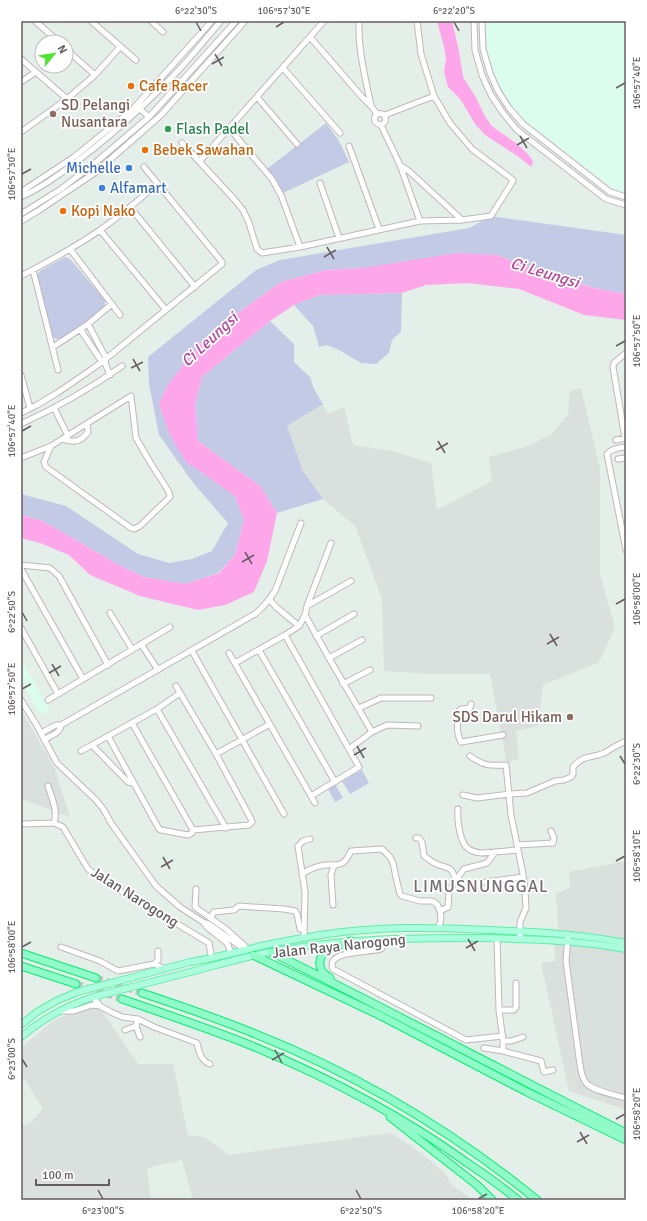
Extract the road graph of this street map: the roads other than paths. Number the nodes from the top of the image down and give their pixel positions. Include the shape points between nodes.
1 (35, 21) edge
2 (91, 21) edge
3 (151, 21) edge
4 (212, 21) edge
5 (221, 21) edge
6 (236, 21) edge
7 (245, 21) edge
8 (324, 21) edge
9 (359, 21) edge
10 (417, 21) edge
11 (474, 21) edge
12 (482, 21) edge
13 (163, 32) dead end
14 (50, 34) edge
15 (310, 37) junction
16 (120, 47) junction
17 (74, 55) edge
18 (21, 59) edge
19 (136, 60) dead end
20 (283, 68) junction
21 (34, 70) edge
22 (34, 73) edge
23 (38, 74) edge
24 (95, 75) junction
25 (21, 82) edge
26 (434, 96) junction
27 (257, 97) junction
28 (67, 99) junction
29 (371, 106) junction
30 (140, 108) junction
31 (377, 114) junction
32 (385, 115) junction
33 (148, 117) junction
34 (382, 125) junction
35 (229, 128) junction
36 (21, 132) edge
37 (340, 133) dead end
38 (182, 143) dead end
39 (297, 144) dead end
40 (349, 146) dead end
41 (86, 148) junction
42 (95, 148) junction
43 (200, 161) junction
44 (95, 163) junction
45 (400, 165) junction
46 (144, 167) dead end
47 (96, 172) junction
48 (320, 183) dead end
49 (157, 184) junction
50 (21, 192) edge
51 (626, 197) edge
52 (21, 198) edge
53 (626, 205) edge
54 (130, 207) junction
55 (21, 214) edge
56 (462, 220) junction
57 (21, 221) edge
58 (420, 221) junction
59 (379, 229) junction
60 (100, 230) junction
61 (339, 238) junction
62 (300, 247) junction
63 (70, 248) junction
64 (33, 270) junction
65 (21, 276) edge
66 (195, 287) junction
67 (112, 304) junction
68 (166, 310) junction
69 (120, 315) dead end
70 (88, 324) junction
71 (80, 330) junction
72 (53, 347) junction
73 (626, 353) edge
74 (105, 361) junction
75 (122, 366) dead end
76 (58, 370) dead end
77 (21, 375) edge
78 (110, 375) junction
79 (30, 408) junction
80 (54, 408) junction
81 (21, 412) edge
82 (21, 424) edge
83 (87, 425) junction
84 (68, 436) junction
85 (625, 438) edge
86 (62, 439) junction
87 (616, 440) dead end
88 (51, 446) junction
89 (626, 447) edge
90 (21, 458) edge
91 (626, 458) edge
92 (618, 459) dead end
93 (301, 523) dead end
94 (331, 543) dead end
95 (626, 550) edge
96 (21, 565) edge
97 (21, 569) edge
98 (350, 581) dead end
99 (270, 600) junction
100 (307, 606) junction
101 (110, 613) dead end
102 (354, 614) dead end
103 (305, 615) junction
104 (299, 626) junction
105 (170, 627) dead end
106 (21, 628) edge
107 (285, 635) junction
108 (316, 636) junction
109 (362, 640) dead end
110 (141, 644) junction
111 (132, 649) junction
112 (259, 650) junction
113 (192, 651) junction
114 (229, 653) dead end
115 (329, 658) junction
116 (234, 663) junction
117 (108, 665) junction
118 (158, 670) junction
119 (370, 670) dead end
120 (83, 679) junction
121 (343, 684) junction
122 (176, 686) dead end
123 (180, 693) junction
124 (58, 694) junction
125 (431, 698) dead end
126 (21, 700) edge
127 (48, 700) dead end
128 (471, 704) dead end
129 (156, 708) junction
130 (359, 708) junction
131 (132, 722) junction
132 (61, 724) junction
133 (270, 724) junction
134 (418, 726) dead end
135 (372, 732) junction
136 (41, 733) junction
137 (503, 735) dead end
138 (108, 736) junction
139 (44, 740) junction
140 (243, 740) junction
141 (626, 741) edge
142 (92, 745) junction
143 (349, 749) junction
144 (81, 751) dead end
145 (216, 754) junction
146 (470, 756) dead end
147 (335, 782) junction
148 (133, 783) junction
149 (48, 786) dead end
150 (510, 794) junction
151 (463, 795) dead end
152 (311, 796) junction
153 (315, 803) dead end
154 (458, 809) dead end
155 (284, 814) dead end
156 (54, 823) junction
157 (21, 824) edge
158 (226, 828) junction
159 (193, 830) junction
160 (551, 831) dead end
161 (416, 838) dead end
162 (310, 839) dead end
163 (518, 847) junction
164 (495, 852) junction
165 (334, 865) junction
166 (302, 874) junction
167 (524, 877) junction
168 (456, 880) junction
169 (486, 882) dead end
170 (196, 889) dead end
171 (333, 905) dead end
172 (440, 911) junction
173 (210, 918) junction
174 (203, 922) junction
175 (439, 928) junction
176 (519, 931) junction
177 (304, 932) junction
178 (320, 935) junction
179 (567, 938) junction
180 (497, 939) junction
181 (520, 939) junction
182 (384, 940) junction
183 (351, 942) junction
184 (626, 943) edge
185 (61, 947) dead end
186 (271, 948) junction
187 (247, 949) junction
188 (626, 949) edge
189 (230, 950) junction
190 (158, 951) dead end
191 (21, 953) edge
192 (211, 955) junction
193 (190, 962) junction
194 (154, 964) junction
195 (21, 966) edge
196 (166, 969) junction
197 (96, 978) tunnel mouth
198 (76, 984) tunnel mouth
199 (516, 984) dead end
200 (338, 985) junction
201 (142, 994) tunnel mouth
202 (93, 997) junction
203 (122, 1000) tunnel mouth
204 (100, 1006) junction
205 (499, 1010) junction
206 (58, 1012) junction
207 (138, 1019) junction
208 (21, 1025) edge
209 (136, 1026) junction
210 (125, 1030) dead end
211 (21, 1036) edge
212 (140, 1037) dead end
213 (523, 1037) dead end
214 (503, 1039) junction
215 (484, 1048) dead end
216 (503, 1050) junction
217 (210, 1064) dead end
218 (553, 1070) dead end
219 (626, 1098) edge
220 (370, 1101) junction
221 (626, 1132) edge
222 (626, 1140) edge
223 (509, 1177) junction
224 (492, 1200) edge
225 (518, 1200) edge
226 (537, 1200) edge
227 (543, 1200) edge

1 - 14 street
2 - 16 street
3 - 13 street
4 - 41 street via 132,110
5 - 30 street via 174,75
6 - 33 street
7 - 47 street via 161,115
8 - 15 street
9 - 29 street via 361,60
10 - 26 street via 421,54
11 - 53 street via 475,50 482,75 491,95 517,130 606,199
12 - 51 street via 483,49 490,73 509,108 523,124 610,192
15 - 20 street
15 - 29 street
16 - 19 street
16 - 24 street
17 - 24 street
18 - 21 street
20 - 27 street
20 - 37 street
22 - 25 street
23 - 28 street
24 - 28 street
26 - 32 street
26 - 56 street via 450,123 472,149 513,180 491,216
27 - 35 street
27 - 39 street
28 - 36 street
29 - 31 street
30 - 33 street
30 - 42 street
31 - 32 street
31 - 34 street via 374,117 375,121
32 - 34 street via 385,123
33 - 44 street
34 - 45 street
35 - 43 street
35 - 62 street via 272,179 281,195
38 - 43 street
40 - 59 street
41 - 42 street
41 - 50 street
42 - 52 street via 47,183
43 - 62 street via 243,210 259,252
44 - 47 street
44 - 55 street via 61,190
45 - 56 street
45 - 58 street
46 - 49 street
47 - 57 street
48 - 61 street
49 - 54 street
49 - 66 street via 222,262
54 - 60 street
54 - 66 street
56 - 58 street
58 - 59 street
59 - 61 street
60 - 63 street
60 - 68 street
61 - 62 street
63 - 64 street
63 - 67 street
64 - 65 street
64 - 72 street
66 - 68 street
67 - 69 street
67 - 70 street
68 - 74 street
70 - 71 street
70 - 74 street
71 - 72 street
71 - 74 street
72 - 76 street
73 - 85 street via 613,367
74 - 78 street
74 - 79 street
75 - 78 street
77 - 79 street
78 - 80 street
79 - 81 street
80 - 82 street
80 - 84 street
83 - 84 street
83 - 86 street via 88,432 83,438 72,442
83 - 88 street via 131,396 136,438 170,494 170,497 137,528 131,528 46,467 44,462
84 - 86 street
85 - 87 street
86 - 88 street
88 - 90 street
89 - 95 street via 610,450 607,454
91 - 92 street
93 - 99 street
94 - 100 street
96 - 117 street via 50,568 59,576
97 - 120 street
98 - 100 street
99 - 104 street
99 - 113 street via 255,614
100 - 103 street
101 - 111 street
102 - 108 street
103 - 104 street
103 - 108 street
104 - 107 street
105 - 110 street
106 - 124 street
107 - 112 street
107 - 143 street
108 - 115 street
109 - 115 street
110 - 111 street
110 - 118 street
111 - 117 street
112 - 116 street
112 - 147 street
113 - 118 street
113 - 140 street
114 - 116 street
115 - 121 street
116 - 133 street
117 - 120 street
118 - 132 street
119 - 121 street
120 - 124 street
121 - 130 street
122 - 123 street
123 - 129 street
123 - 145 street
124 - 127 street
125 - 130 street via 381,698
126 - 136 street
128 - 137 street via 470,708 459,711 457,727 461,742
129 - 131 street
129 - 158 street
130 - 135 street
131 - 138 street
131 - 159 street
132 - 136 street
132 - 139 street via 59,731
133 - 140 street
133 - 152 street
134 - 135 street via 387,725
135 - 143 street
136 - 139 street
138 - 142 street
138 - 148 street
139 - 174 street via 57,763 104,810 156,886 180,907
140 - 145 street
140 - 155 street
141 - 150 street via 604,753 580,760 570,778 555,781 527,793
142 - 144 street
142 - 148 street via 128,782
143 - 147 street via 358,767
145 - 158 street via 252,822 249,825
146 - 150 street via 485,765 506,765
147 - 152 street
148 - 159 street via 159,829 184,835 192,833
149 - 156 street via 54,801
150 - 151 street via 477,798
150 - 163 street
152 - 153 street
154 - 164 street via 462,843 477,853
156 - 157 street
156 - 192 street, Jalan Narogong via 63,827 88,870 202,938 209,943
158 - 159 street
160 - 163 street via 553,843
161 - 168 street via 422,842 424,856 438,865 449,867
162 - 166 street via 298,846
163 - 164 street
163 - 167 street
164 - 168 street via 487,863 464,869
165 - 166 street via 314,868
165 - 171 street via 331,875
165 - 172 street via 345,861 351,851 382,849 393,863 400,894 420,901 432,901 437,904
166 - 177 street via 305,892
167 - 169 street
167 - 176 street via 526,908
168 - 172 street via 449,891 448,907
170 - 173 street via 194,906
172 - 175 street
173 - 177 street via 214,912 234,910 239,906 284,909 295,911 300,929
173 - 187 street
174 - 187 street
174 - 189 street via 228,942
175 - 176 main road, Jalan Raya Narogong
175 - 178 main road, Jalan Raya Narogong via 385,928
176 - 179 main road, Jalan Raya Narogong
176 - 181 street
177 - 178 main road
177 - 187 main road
178 - 186 main road, Jalan Raya Narogong
179 - 181 main road, Jalan Raya Narogong
179 - 184 main road, Jalan Raya Narogong via 603,938
179 - 188 main road, Jalan Raya Narogong
179 - 219 street via 566,961 583,1077 590,1087
180 - 181 main road, Jalan Raya Narogong
180 - 182 main road, Jalan Raya Narogong
180 - 205 street
182 - 183 main road, Jalan Raya Narogong
182 - 214 street via 380,949 336,958 332,963 333,969 466,1040
183 - 186 main road, Jalan Raya Narogong
183 - 200 highway via 328,949 320,959 322,972
185 - 194 street via 100,961 118,971
186 - 187 main road, Jalan Raya Narogong
186 - 200 highway
187 - 189 main road
187 - 193 main road, Jalan Raya Narogong
187 - 202 main road, Jalan Raya Narogong
187 - 222 highway
189 - 192 main road
190 - 194 street via 158,960
191 - 197 highway
192 - 193 main road
193 - 196 main road, Jalan Raya Narogong
194 - 196 street
195 - 198 highway
196 - 208 main road, Jalan Raya Narogong via 77,992 37,1012
199 - 205 street via 516,1008
200 - 221 highway
201 - 223 highway via 249,1031 337,1070 412,1111
202 - 204 street
202 - 206 main road, Jalan Raya Narogong
203 - 220 highway via 244,1043
204 - 206 street via 92,1005 74,1011
204 - 207 street via 122,1017
205 - 214 street
206 - 211 main road, Jalan Raya Narogong
207 - 209 street
207 - 217 street via 197,1044 201,1057
209 - 210 street
209 - 212 street
213 - 214 street via 511,1041
214 - 216 street
215 - 216 street
216 - 218 street via 541,1061 544,1072
220 - 224 highway via 477,1185
220 - 225 highway via 450,1150
223 - 226 highway
223 - 227 highway

